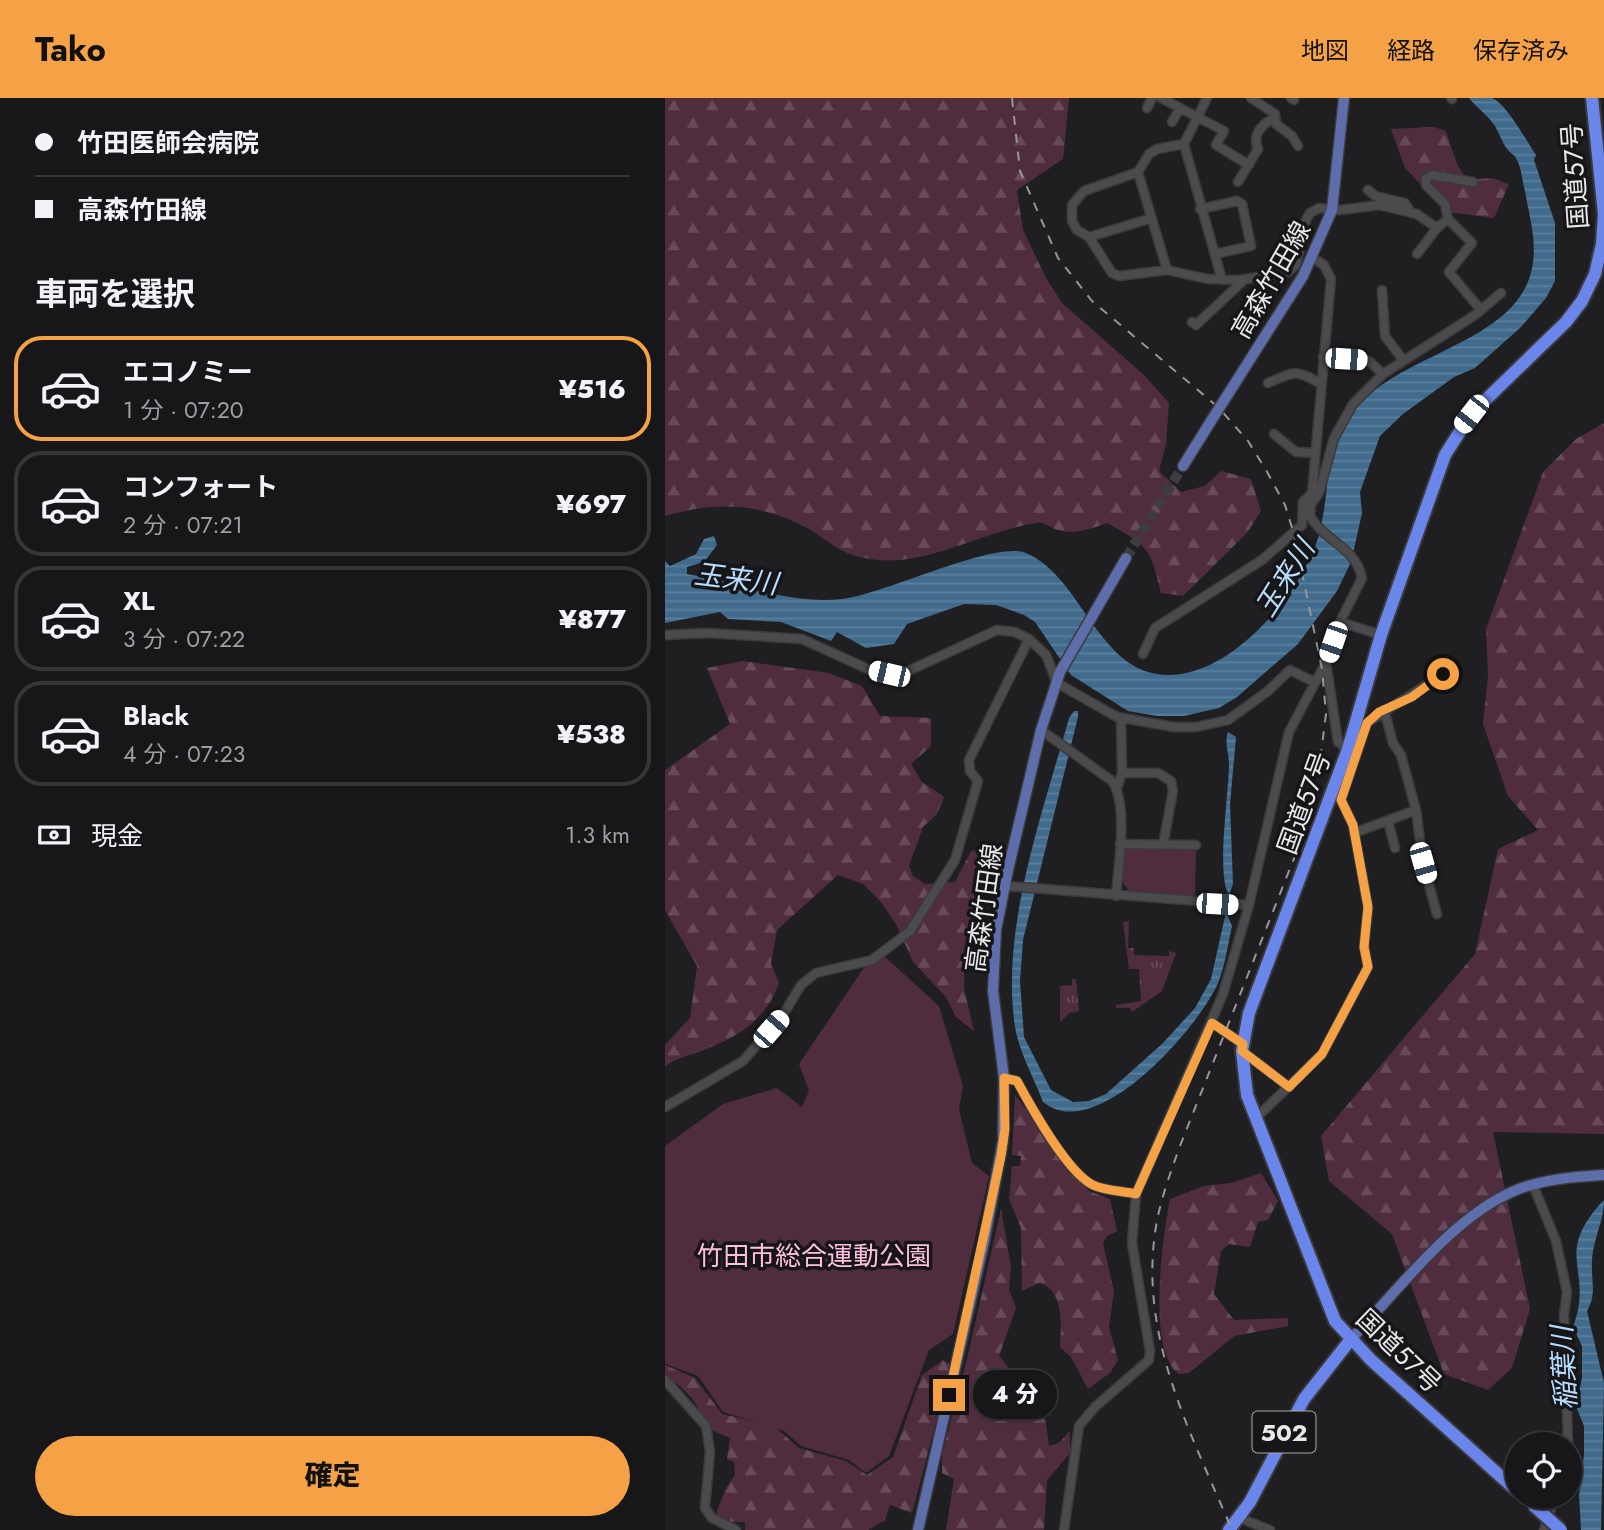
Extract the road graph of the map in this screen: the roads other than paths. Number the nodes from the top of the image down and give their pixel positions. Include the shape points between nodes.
1 (1152, 98) edge
2 (1161, 98) edge
3 (1207, 98) edge
4 (1251, 98) edge
5 (1343, 98) edge
6 (1592, 98) edge
7 (1147, 108) dead end
8 (1179, 108) junction
9 (1197, 116) junction
10 (1273, 119) junction
11 (1172, 122) dead end
12 (1600, 131) edge
13 (1184, 144) junction
14 (1298, 146) dead end
15 (1601, 148) edge
16 (1249, 165) junction
17 (1138, 172) junction
18 (1238, 181) dead end
19 (1473, 182) dead end
20 (1368, 190) dead end
21 (1200, 209) junction
22 (1332, 210) junction
23 (1411, 213) junction
24 (1152, 218) junction
25 (1448, 219) junction
26 (1437, 228) junction
27 (1089, 237) junction
28 (1215, 254) junction
29 (1417, 254) dead end
30 (1313, 258) junction
31 (1167, 270) junction
32 (1245, 279) junction
33 (1222, 280) junction
34 (1381, 290) dead end
35 (1501, 293) dead end
36 (1481, 310) junction
37 (1192, 322) dead end
38 (1324, 357) junction
39 (1403, 360) junction
40 (1383, 374) junction
41 (1268, 383) dead end
42 (1321, 384) junction
43 (1274, 434) dead end
44 (1315, 453) junction
45 (1184, 466) tunnel mouth
46 (1312, 493) junction
47 (1311, 505) junction
48 (1125, 558) tunnel mouth
49 (1340, 622) junction
50 (665, 635) edge
51 (1381, 635) junction
52 (1029, 639) junction
53 (1143, 654) dead end
54 (1326, 662) junction
55 (1443, 674) dead end
56 (1314, 682) junction
57 (1056, 683) junction
58 (1384, 710) junction
59 (1121, 718) junction
60 (1041, 730) junction
61 (1348, 750) junction
62 (1122, 773) junction
63 (1117, 789) junction
64 (1416, 810) junction
65 (1388, 824) junction
66 (1402, 830) dead end
67 (1354, 833) junction
68 (1120, 844) junction
69 (1163, 845) junction
70 (1196, 845) dead end
71 (1395, 848) dead end
72 (1005, 886) junction
73 (1116, 896) junction
74 (1249, 905) junction
75 (1437, 914) dead end
76 (1212, 1023) junction
77 (1242, 1048) junction
78 (1004, 1078) junction
79 (1289, 1087) junction
80 (665, 1107) edge
81 (1255, 1119) junction
82 (1604, 1175) edge
83 (1533, 1185) junction
84 (1136, 1194) junction
85 (1351, 1339) junction
86 (665, 1380) edge
87 (1568, 1432) edge
88 (1505, 1480) edge
89 (1538, 1509) edge
90 (1551, 1509) edge
91 (1240, 1518) junction
92 (736, 1530) edge
93 (918, 1530) edge
94 (1064, 1530) edge
95 (1229, 1530) edge
96 (1270, 1530) edge
97 (1544, 1530) edge
98 (1561, 1530) edge

1 - 7 street
2 - 8 street
3 - 9 street
4 - 10 street via 1275,114
5 - 22 main road, 高森竹田線
6 - 12 highway, 国道57号
8 - 9 street
8 - 11 street
9 - 13 street
9 - 16 street via 1224,131 1216,145
10 - 14 street
10 - 16 street via 1256,134 1258,149
12 - 15 highway, 国道57号
13 - 17 street via 1149,154
13 - 21 street
15 - 51 highway, 国道57号 via 1604,229 1588,289 1559,331 1482,401 1452,441
16 - 18 street
17 - 24 street
17 - 27 street via 1076,197 1072,221
19 - 25 street via 1426,178 1426,186 1445,204
20 - 23 street via 1405,203
21 - 28 street
21 - 28 street via 1237,201 1242,204 1251,246
22 - 23 street via 1379,205
22 - 30 main road, 高森竹田線
22 - 32 street via 1310,212 1293,269
23 - 26 street
24 - 27 street
24 - 31 street
25 - 26 street
25 - 36 street via 1472,243 1449,272
26 - 29 street
27 - 31 street via 1112,273 1119,276
28 - 33 street
30 - 38 street via 1324,265 1331,279
30 - 45 main road, 高森竹田線, bridge
31 - 33 street
32 - 33 street
32 - 37 street via 1196,325
34 - 39 street via 1385,336
35 - 36 street
36 - 39 street
38 - 40 street via 1369,361
38 - 42 street
39 - 40 street
40 - 47 street via 1353,404 1333,438 1319,493
41 - 42 street via 1294,371
42 - 44 street
43 - 44 street via 1296,452
44 - 46 street
46 - 47 street
46 - 53 street via 1303,502 1302,526 1294,534 1262,560 1155,628
47 - 49 street via 1315,525 1343,546 1360,568 1360,585
48 - 57 main road, 高森竹田線
49 - 51 street
49 - 54 street
50 - 52 street via 802,639 889,674 906,672 997,630
51 - 61 highway, 国道57号
52 - 57 street via 1046,655
52 - 80 street via 969,760 978,781 955,860 910,930 872,960 816,973 801,985 783,1015 743,1061
54 - 56 street
54 - 61 street via 1338,742
55 - 58 street
56 - 59 street via 1290,670 1242,712 1203,725 1149,725
56 - 74 street via 1289,732
57 - 59 street
57 - 60 main road, 高森竹田線
58 - 64 street
58 - 67 street via 1367,723 1341,800
59 - 62 street
60 - 63 street
60 - 72 main road, 高森竹田線
61 - 77 highway, 国道57号 via 1249,1013
62 - 63 street
62 - 69 street via 1158,773 1171,780
63 - 68 street
64 - 65 street
64 - 75 street via 1423,863
65 - 66 street
65 - 67 street
65 - 71 street
67 - 79 street via 1368,907 1364,947 1368,967 1322,1054
68 - 69 street
68 - 73 street
69 - 70 street
72 - 73 street
72 - 78 main road, 高森竹田線 via 996,930 993,991
73 - 74 street
74 - 76 street
76 - 77 street
76 - 84 street
77 - 79 street
77 - 81 highway, 国道57号 via 1245,1087
78 - 84 street via 1017,1081 1038,1121 1081,1176 1094,1186
78 - 93 main road, 高森竹田線 via 1005,1129 996,1184
79 - 81 street
81 - 85 highway, 国道57号 via 1325,1300
82 - 83 main road
83 - 85 main road via 1495,1200 1466,1221
83 - 87 street via 1556,1241 1567,1292
84 - 94 street via 1132,1243 1149,1360 1079,1426
85 - 88 highway, 国道57号
85 - 91 highway, 502 via 1304,1399
86 - 92 street via 706,1426 711,1452 705,1508
89 - 98 highway, bridge
90 - 97 street
91 - 95 highway, 502
91 - 96 street

